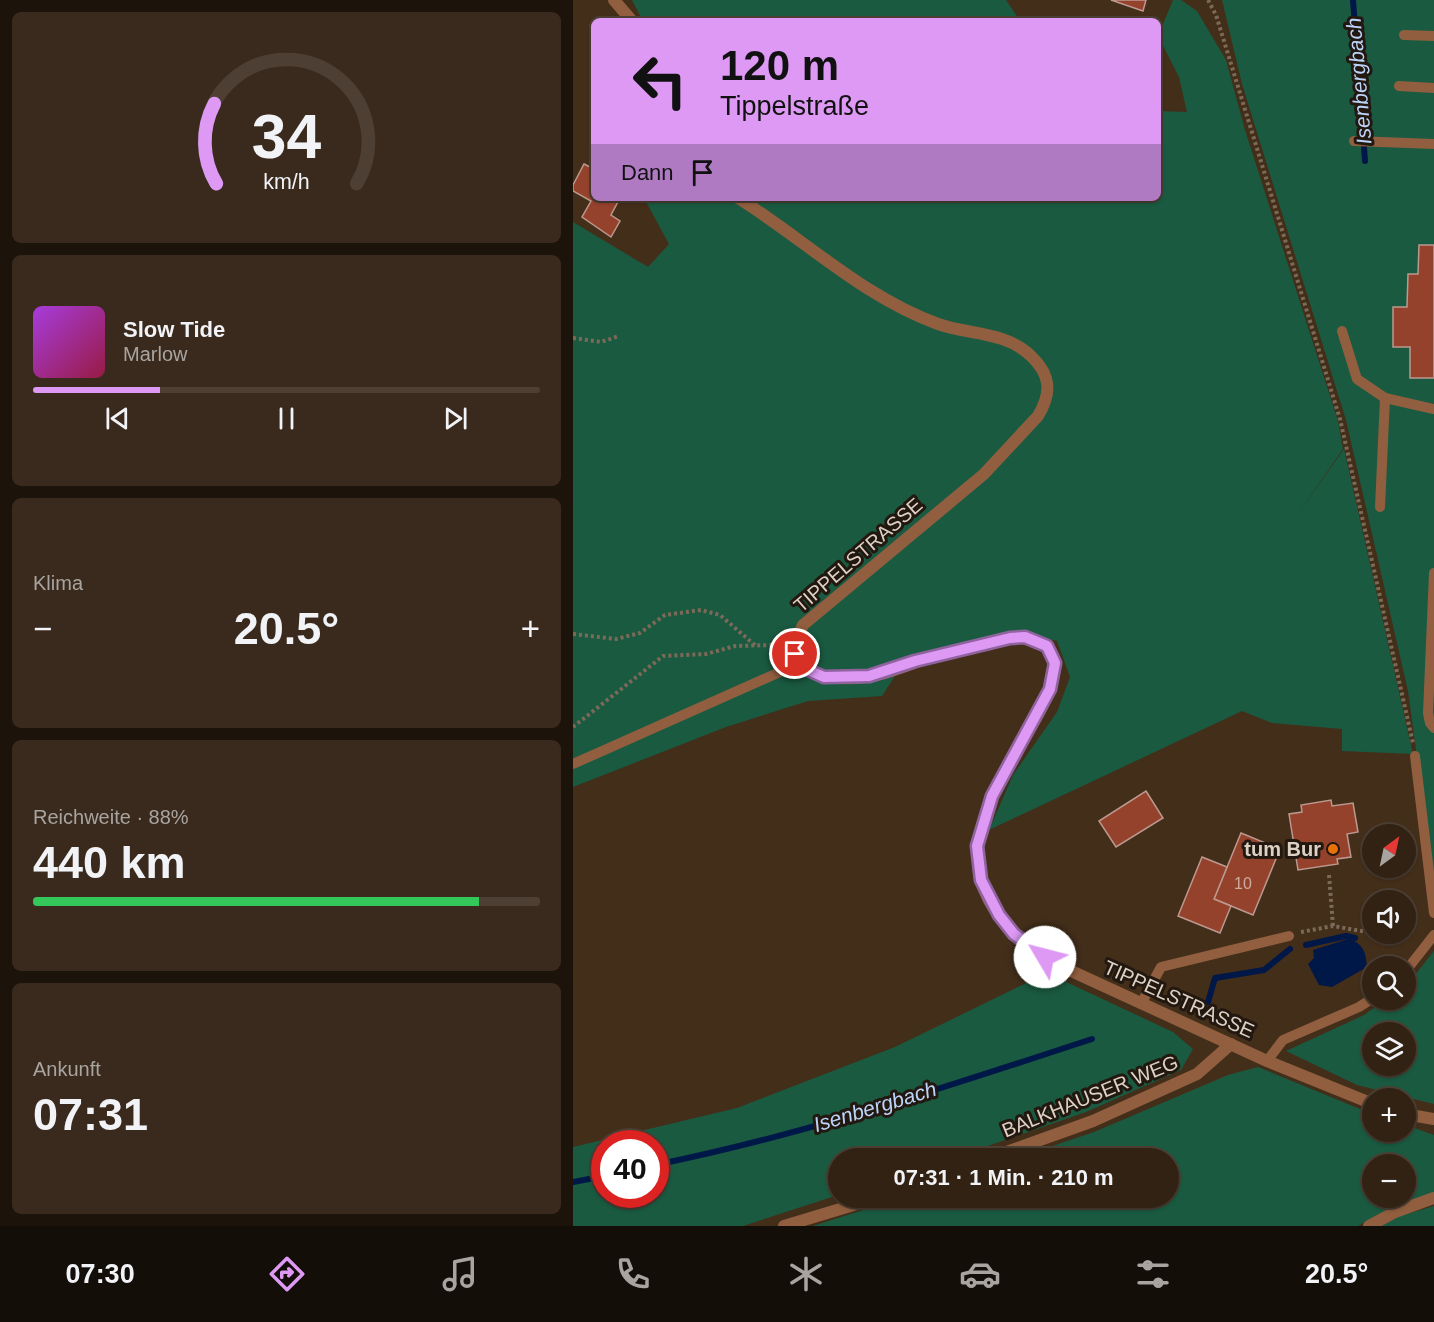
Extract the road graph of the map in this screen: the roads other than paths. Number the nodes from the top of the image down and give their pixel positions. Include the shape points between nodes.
1 (614, 0) edge
2 (629, 18) edge
3 (1404, 34) dead end
4 (1434, 36) edge
5 (1399, 86) dead end
6 (1434, 88) edge
7 (1354, 141) dead end
8 (1434, 144) edge
9 (742, 201) edge
10 (1342, 331) dead end
11 (1385, 398) junction
12 (1434, 409) edge
13 (1380, 507) dead end
14 (1434, 573) edge
15 (798, 659) junction
16 (1434, 728) edge
17 (1415, 756) road end
18 (573, 764) edge
19 (1434, 913) edge
20 (1434, 935) edge
21 (1289, 936) road end
22 (1416, 958) edge
23 (1141, 1004) junction
24 (1362, 1005) edge
25 (1231, 1044) junction
26 (1267, 1060) junction
27 (1362, 1099) edge
28 (1416, 1116) edge
29 (1434, 1119) edge
30 (1018, 1148) edge
31 (1434, 1198) edge
32 (844, 1208) edge
33 (784, 1226) edge
34 (1369, 1226) edge

1 - 2 street
3 - 4 lane
5 - 6 lane
7 - 8 lane
9 - 15 street, TIPPELSTRASSE via 897,307 940,325 996,336 1021,348 1038,363 1049,385 1038,416 984,474 803,625 797,639
10 - 11 lane via 1357,379
11 - 12 lane
11 - 13 lane
14 - 16 lane via 1428,713
15 - 18 lane
15 - 23 street, TIPPELSTRASSE via 824,677 869,676 1010,638 1025,637 1047,646 1053,653 1055,673 992,796 977,846 981,880 999,915 1034,951
17 - 19 lane
20 - 22 lane
21 - 23 lane via 1161,967
23 - 25 street, TIPPELSTRASSE
24 - 26 lane via 1283,1040
25 - 26 street, TIPPELSTRASSE
25 - 30 street, BALKHAUSER WEG via 1197,1074 1093,1121
26 - 27 street, TIPPELSTRASSE
28 - 29 street
31 - 34 street
32 - 33 street

